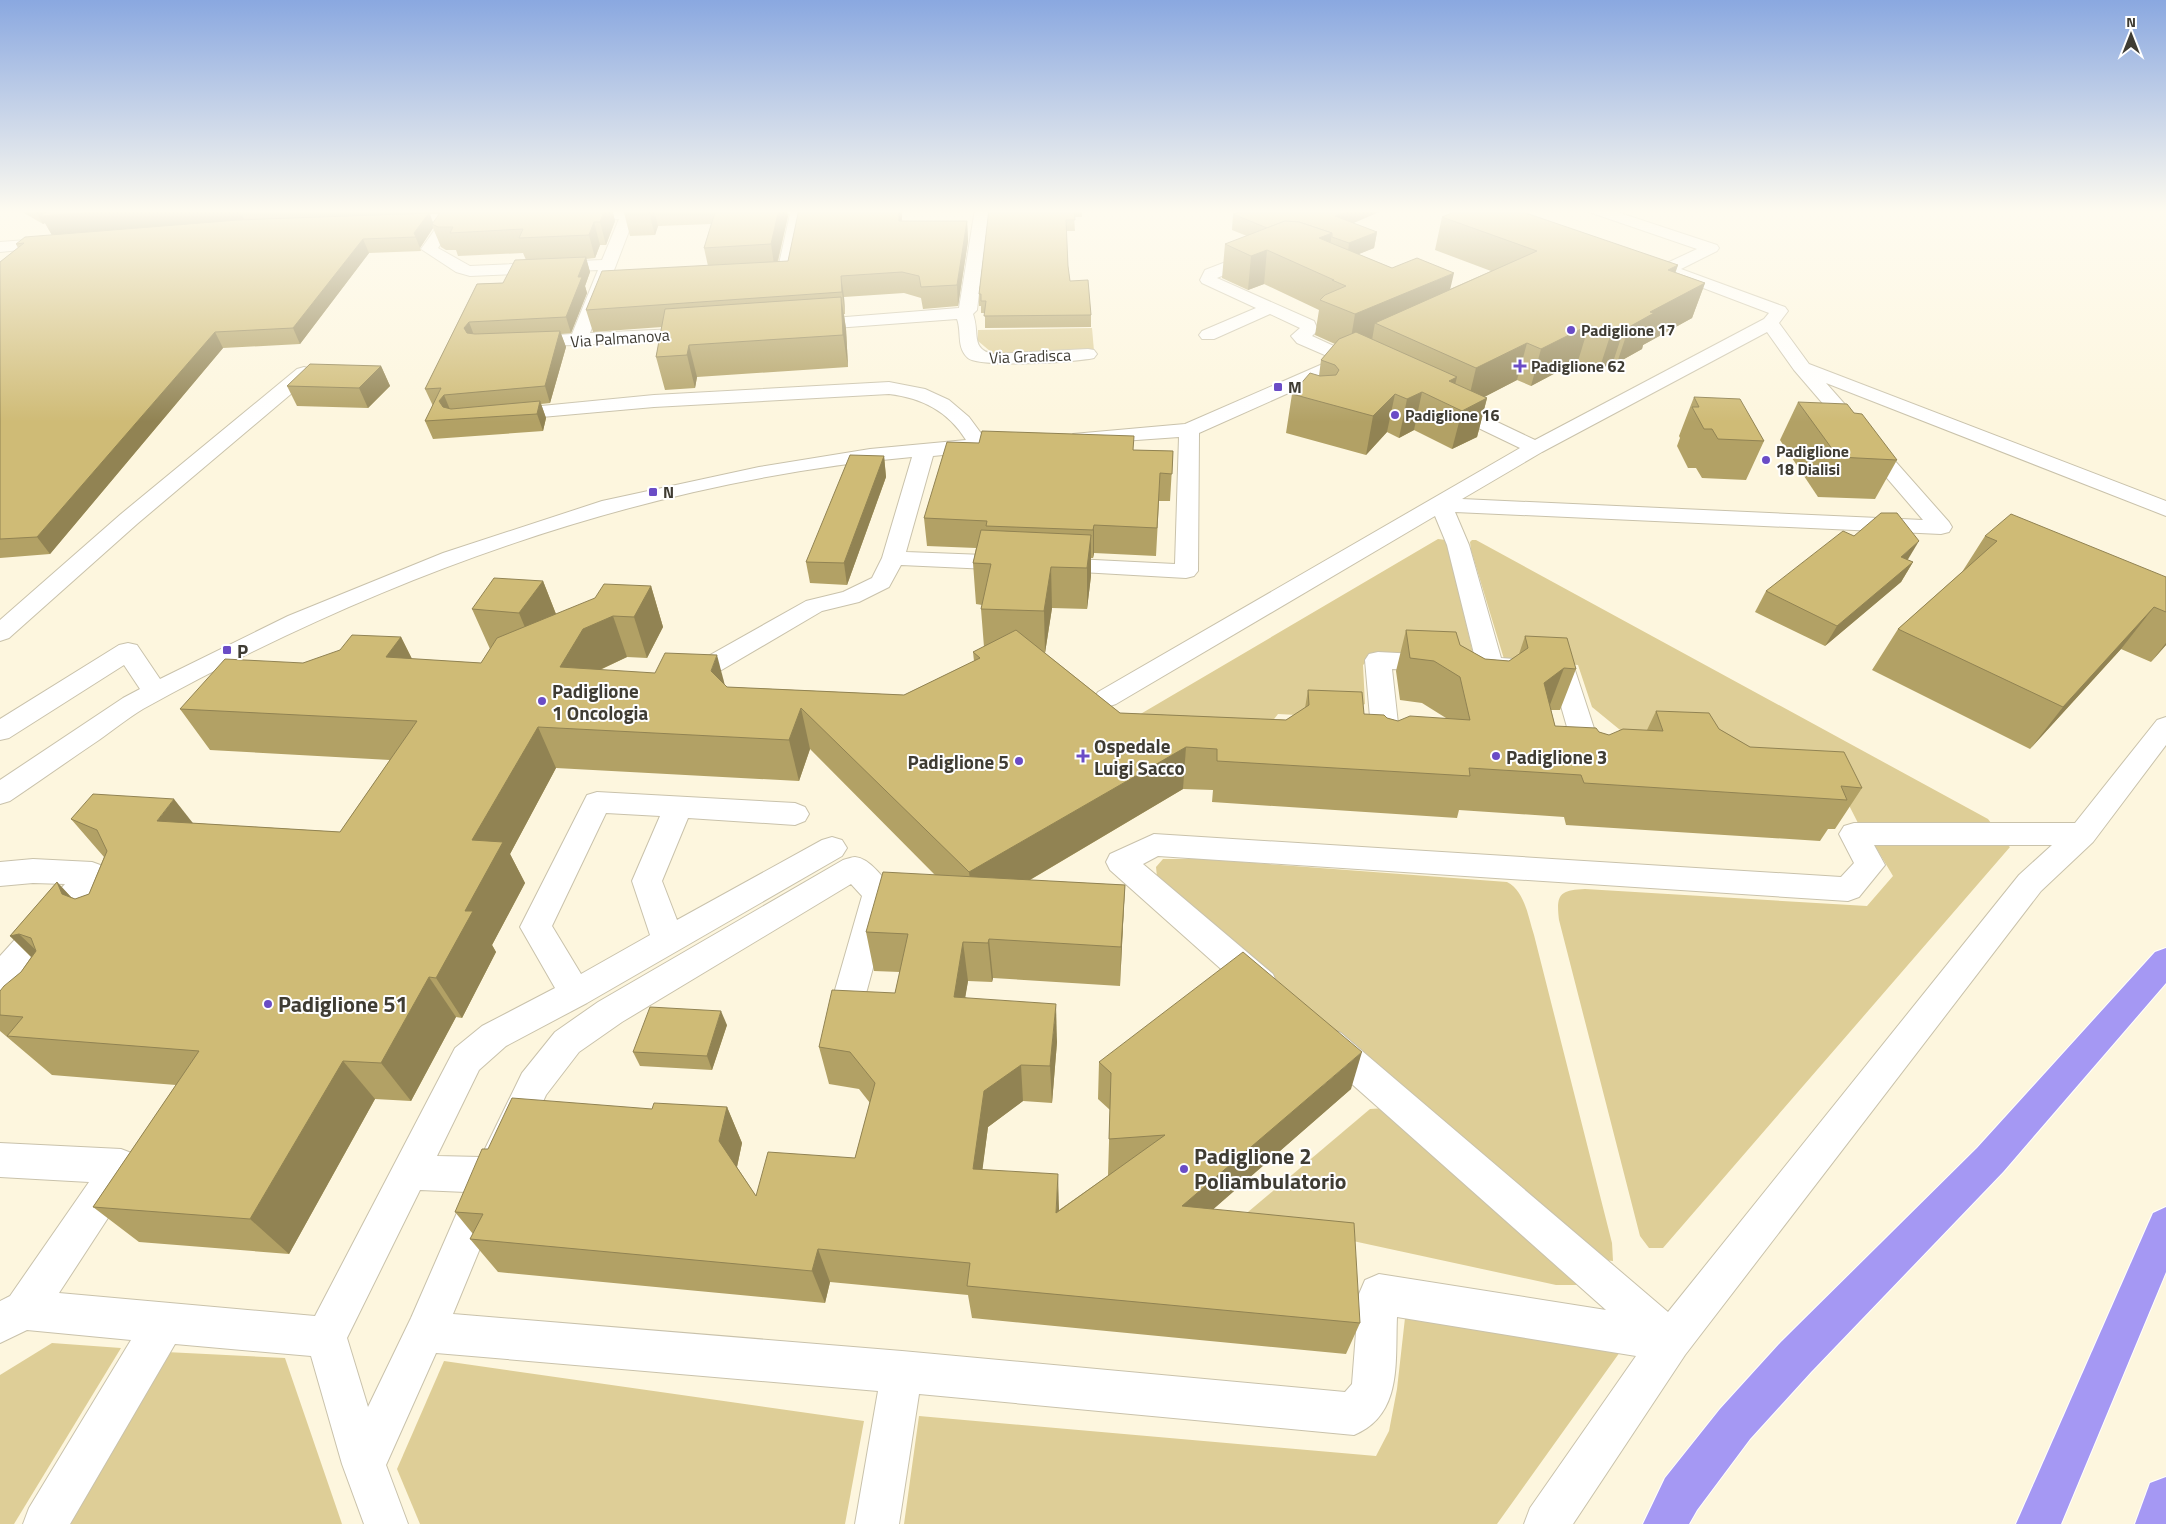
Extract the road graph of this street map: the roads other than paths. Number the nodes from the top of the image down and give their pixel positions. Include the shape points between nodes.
1 (602, 280) edge
2 (972, 280) edge
3 (1208, 280) edge
4 (1697, 280) edge
5 (622, 285) edge
6 (600, 286) junction
7 (1270, 308) junction
8 (964, 313) junction
9 (1770, 323) junction
10 (793, 326) edge
11 (715, 331) edge
12 (1208, 335) dead end
13 (579, 340) junction
14 (511, 342) edge
15 (1371, 349) edge
16 (1088, 354) dead end
17 (1349, 359) junction
18 (1801, 366) junction
19 (1376, 372) edge
20 (304, 373) edge
21 (1277, 392) junction
22 (1429, 397) edge
23 (1304, 401) edge
24 (485, 416) edge
25 (1189, 430) junction
26 (1059, 440) edge
27 (1535, 448) junction
28 (925, 449) junction
29 (1441, 504) junction
30 (2166, 509) edge
31 (893, 558) junction
32 (0, 634) edge
33 (1490, 666) junction
34 (682, 682) edge
35 (157, 692) junction
36 (1107, 698) dead end
37 (2166, 726) edge
38 (0, 731) edge
39 (1387, 751) edge
40 (1592, 765) edge
41 (0, 794) edge
42 (678, 808) junction
43 (795, 814) dead end
44 (2083, 834) junction
45 (832, 848) dead end
46 (0, 874) edge
47 (668, 940) junction
48 (2166, 960) edge
49 (0, 978) edge
50 (851, 990) edge
51 (575, 993) junction
52 (1280, 1000) edge
53 (1310, 1026) edge
54 (0, 1160) edge
55 (410, 1172) junction
56 (491, 1175) junction
57 (2166, 1226) edge
58 (12, 1316) edge
59 (164, 1323) junction
60 (425, 1332) junction
61 (326, 1336) junction
62 (1672, 1341) junction
63 (902, 1372) junction
64 (364, 1464) junction
65 (2166, 1499) edge
66 (44, 1524) edge
67 (386, 1524) edge
68 (877, 1524) edge
69 (1546, 1524) edge
70 (1665, 1524) edge
71 (2038, 1524) edge
72 (2157, 1524) edge

1 - 6 street
2 - 8 street, Via Gradisca via 968,310
3 - 7 street
4 - 9 street via 1779,311
5 - 6 street
6 - 13 street
7 - 12 street
7 - 17 street via 1308,326 1300,336 1302,339
8 - 10 street
8 - 16 street, Via Gradisca via 969,348 976,356
9 - 18 street
9 - 27 street
11 - 13 street, Via Palmanova
13 - 14 street, Via Palmanova
15 - 17 street
17 - 19 street
17 - 21 street
18 - 29 street via 1941,528
18 - 30 street
20 - 32 street via 129,519
21 - 23 street
21 - 25 street
22 - 27 street
24 - 28 street via 654,401 890,388 908,390 937,400 989,444
25 - 26 street
25 - 31 street via 1186,570
27 - 29 street
28 - 31 street
28 - 35 street via 760,473 610,506 451,558 297,621
29 - 33 street via 1458,545
29 - 36 street
31 - 34 street via 881,582 851,597 814,606
33 - 39 street via 1378,660
33 - 40 street via 1564,670
35 - 38 street via 128,651
35 - 41 street via 132,704
37 - 44 street
42 - 43 street
42 - 47 street via 647,881
42 - 51 street via 597,802 536,927
44 - 52 street via 1854,834 1870,865 1848,889 1154,845 1121,862
44 - 62 street via 2030,883
45 - 47 street
46 - 49 street via 34,871 104,880
47 - 51 street
48 - 70 highway via 1990,1160 1796,1357 1735,1424 1681,1494
50 - 56 street via 878,893 854,868 610,1012 567,1042 534,1084
51 - 55 street via 494,1036 468,1059
53 - 62 street
54 - 58 street via 121,1166
55 - 56 street
55 - 61 street
56 - 60 street
57 - 71 highway
58 - 59 street
59 - 61 street
59 - 66 street
60 - 63 street
60 - 64 street
61 - 64 street
62 - 63 street via 1379,1294 1372,1392 1354,1414
62 - 69 street
63 - 68 street
64 - 67 street
65 - 72 highway

